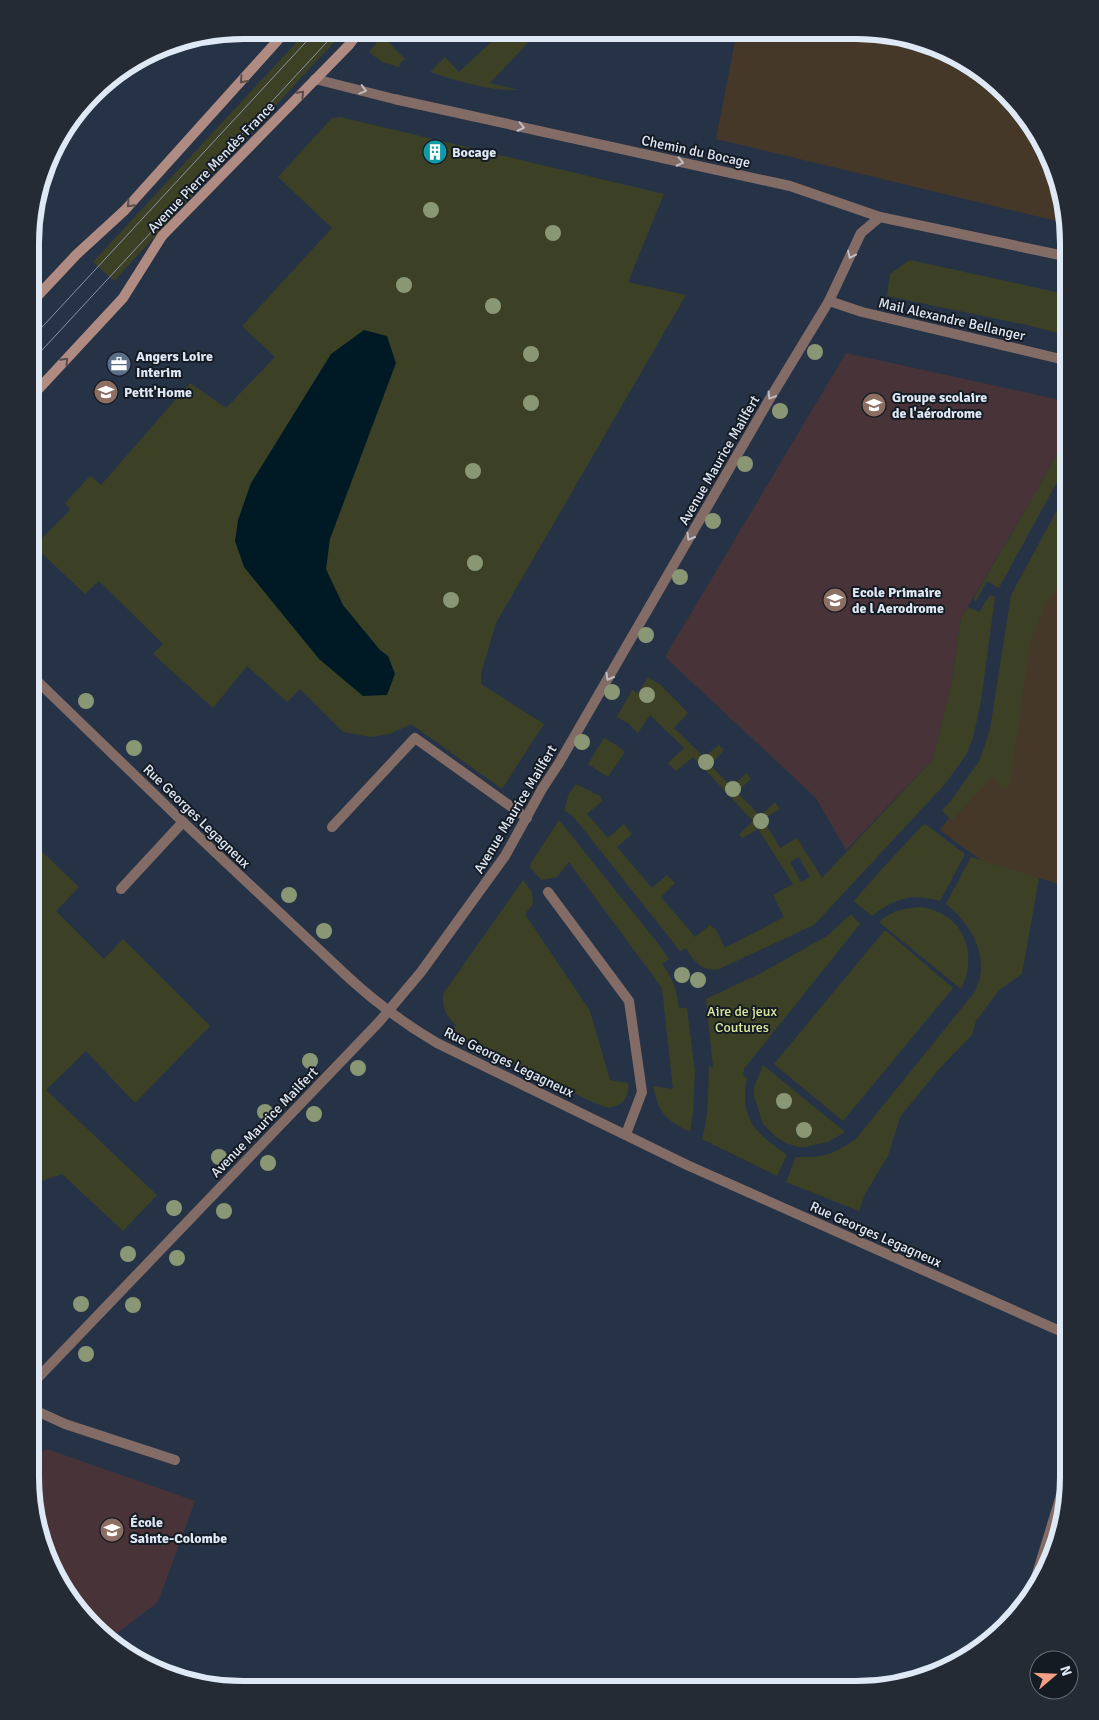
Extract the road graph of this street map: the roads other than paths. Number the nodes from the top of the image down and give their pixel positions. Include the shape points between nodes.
1 (279, 39) edge
2 (353, 39) edge
3 (315, 79) junction
4 (880, 216) junction
5 (1060, 255) edge
6 (39, 294) edge
7 (829, 301) junction
8 (1060, 359) edge
9 (39, 388) edge
10 (39, 683) edge
11 (527, 818) junction
12 (183, 822) junction
13 (332, 827) dead end
14 (121, 889) dead end
15 (548, 892) dead end
16 (388, 1011) junction
17 (626, 1134) junction
18 (1060, 1331) edge
19 (39, 1377) edge
20 (39, 1412) edge
21 (175, 1460) dead end
22 (1059, 1499) edge
23 (1039, 1568) edge

1 -> 6 main road via 125,210 76,254
2 - 3 main road, Avenue Pierre Mendès France
3 -> 4 street, Chemin du Bocage via 790,186
9 -> 3 main road, Avenue Pierre Mendès France via 123,298 162,236
4 - 5 street, Chemin du Bocage
4 -> 7 street, Avenue Maurice Mailfert via 861,233
7 - 8 street, Mail Alexandre Bellanger via 862,312
7 -> 11 street, Avenue Maurice Mailfert
10 - 12 street, Rue Georges Legagneux
11 - 13 street via 415,738
11 - 16 street, Avenue Maurice Mailfert via 505,856 421,972
12 - 14 street
12 - 16 street, Rue Georges Legagneux
15 - 17 street via 629,1002 642,1092
16 - 17 street, Rue Georges Legagneux via 437,1042
16 - 19 street, Avenue Maurice Mailfert
17 - 18 street, Rue Georges Legagneux via 687,1165
20 - 21 street via 65,1424
22 - 23 street

